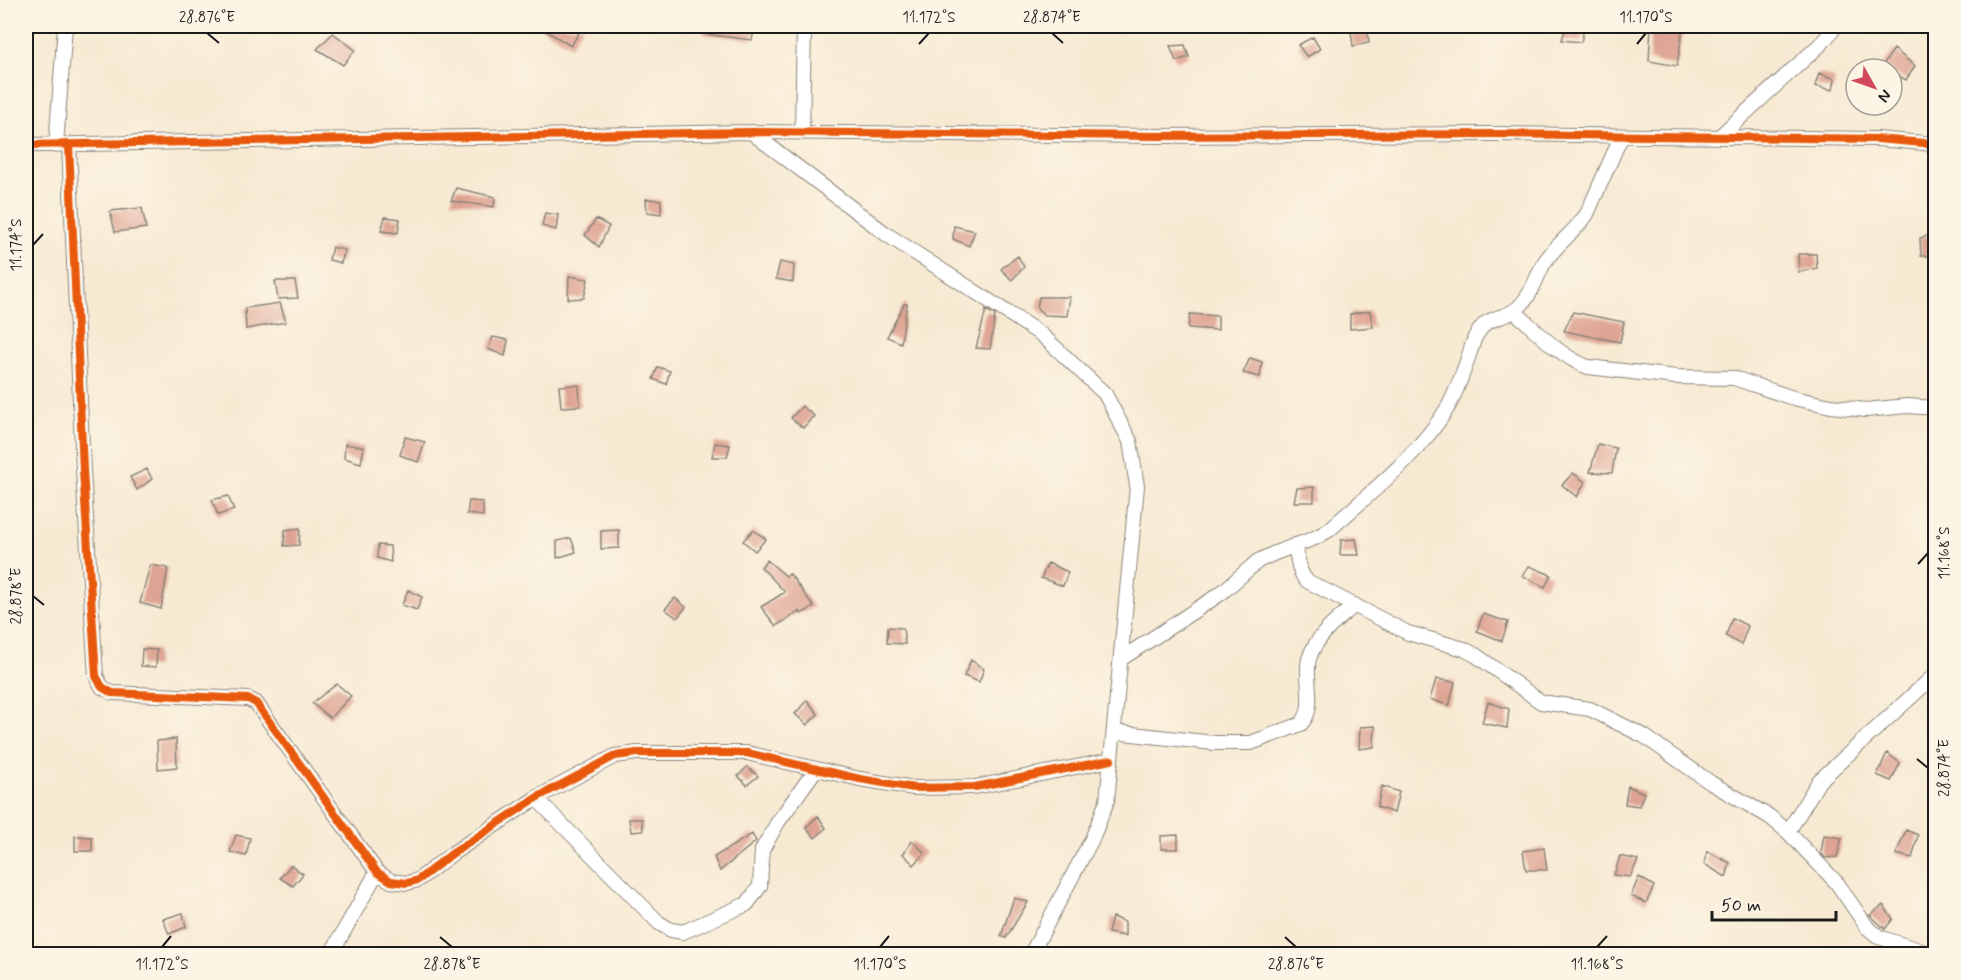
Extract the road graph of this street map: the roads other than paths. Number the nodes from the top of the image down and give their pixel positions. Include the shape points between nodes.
1 (65, 26) edge
2 (804, 26) edge
3 (1836, 26) edge
4 (752, 132) junction
5 (802, 132) junction
6 (1621, 137) junction
7 (1719, 137) junction
8 (1935, 144) edge
9 (63, 145) junction
10 (28, 148) edge
11 (1514, 311) junction
12 (1935, 408) edge
13 (1295, 545) junction
14 (1355, 605) junction
15 (1121, 659) junction
16 (1935, 674) edge
17 (1114, 732) junction
18 (1111, 760) junction
19 (816, 769) junction
20 (536, 798) junction
21 (1788, 832) junction
22 (377, 872) junction
23 (331, 954) edge
24 (1031, 954) edge
25 (1931, 954) edge

1 - 9 street
2 - 5 street
3 - 7 street
4 - 5 street
4 - 9 street
4 - 15 street via 886,234 1042,335 1105,394 1130,441 1137,486
5 - 6 street
6 - 7 street
6 - 11 street via 1587,214 1554,250 1521,306
7 - 8 street via 1877,139
9 - 10 street
9 - 22 street via 96,676 102,687 112,693 248,699 256,703
11 - 12 street via 1561,353 1588,367 1676,377 1734,378 1831,406 1866,410
11 - 13 street via 1486,323 1480,330 1449,406 1413,452 1329,530
13 - 14 street via 1303,578
13 - 15 street via 1258,561 1220,594
14 - 17 street via 1318,642 1310,660 1308,711 1301,724 1251,743
14 - 21 street via 1408,633 1471,653 1541,702 1590,708 1644,736
15 - 17 street
16 - 21 street via 1824,776
17 - 18 street
18 - 19 street via 975,787 914,788
18 - 24 street via 1107,801 1092,839
19 - 20 street via 747,753 637,753 615,756
19 - 20 street via 762,850 760,886 754,896 747,904 683,932 659,923
20 - 22 street via 418,880 391,881
21 - 25 street via 1837,883 1873,933
22 - 23 street

